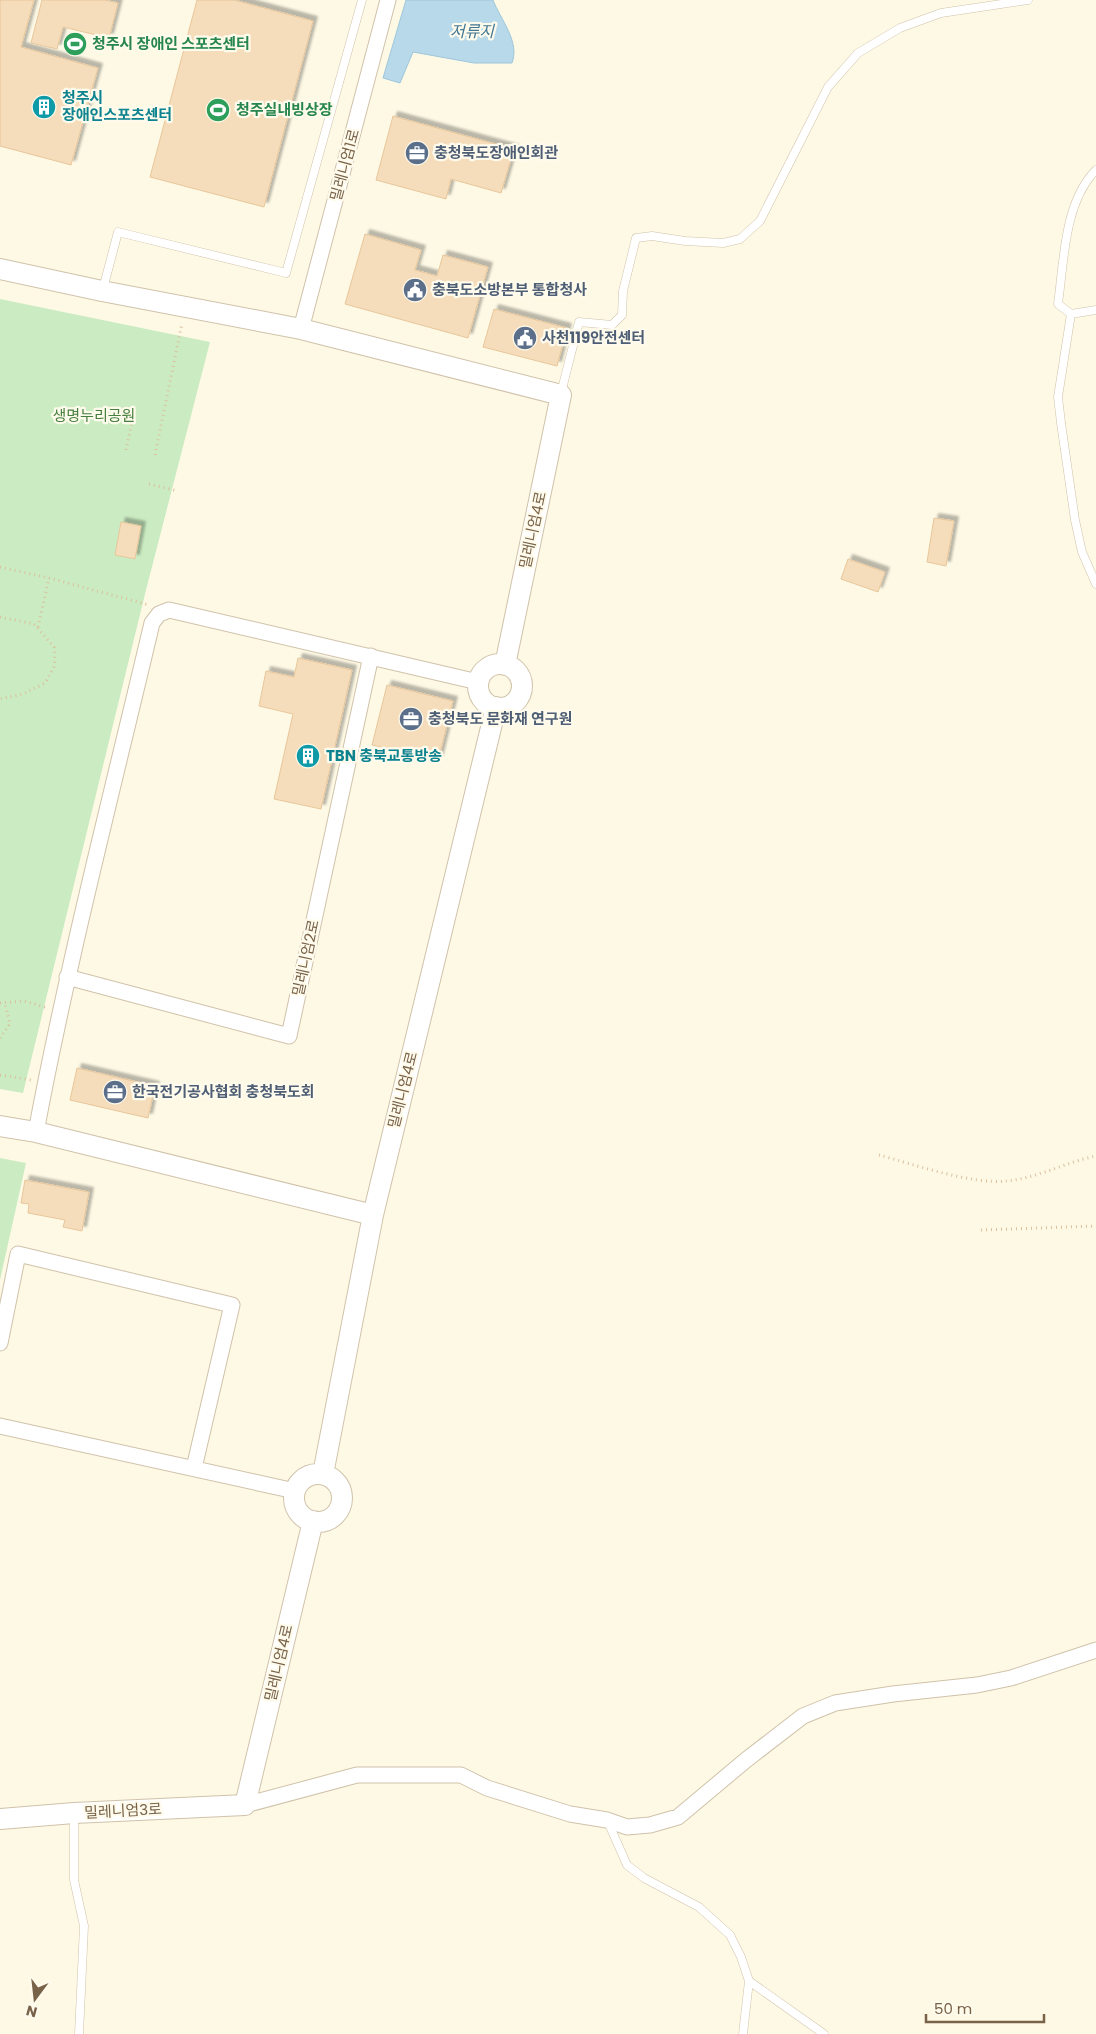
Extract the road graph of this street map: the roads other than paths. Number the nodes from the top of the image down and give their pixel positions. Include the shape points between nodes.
1 (362, 0) edge
2 (388, 0) edge
3 (1028, 0) edge
4 (1096, 170) edge
5 (0, 269) edge
6 (102, 292) junction
7 (1096, 310) edge
8 (1071, 314) junction
9 (301, 329) junction
10 (561, 395) junction
11 (1096, 584) edge
12 (371, 656) junction
13 (505, 664) junction
14 (478, 682) junction
15 (496, 707) junction
16 (68, 977) junction
17 (0, 1126) edge
18 (36, 1132) junction
19 (373, 1214) junction
20 (0, 1343) edge
21 (0, 1426) edge
22 (194, 1468) junction
23 (323, 1474) junction
24 (295, 1491) junction
25 (312, 1521) junction
26 (1096, 1650) edge
27 (245, 1805) junction
28 (74, 1813) junction
29 (0, 1819) edge
30 (607, 1820) junction
31 (749, 1981) junction
32 (79, 2034) edge
33 (744, 2034) edge
34 (824, 2034) edge

1 - 6 lane via 286,274 118,232
2 - 9 street, 밀레니엄1로
3 - 10 lane via 941,13 900,28 858,53 828,87 760,221 740,240 723,243 652,236 636,238 623,291 622,316 612,325 578,322
4 - 8 lane via 1075,201 1069,224 1058,304
5 - 6 street
6 - 9 street
7 - 8 lane
8 - 11 lane via 1058,397 1074,520 1082,552
9 - 10 street
10 - 13 street, 밀레니엄4로
12 - 14 street
12 - 16 street via 169,610 159,614 152,623
12 - 16 street, 밀레니엄2로 via 289,1036
13 - 14 street via 485,670
13 - 15 street via 521,678 521,693 512,704
14 - 15 street via 485,702
15 - 19 street, 밀레니엄4로
16 - 18 street
17 - 18 street
18 - 19 street
19 - 23 street, 밀레니엄4로
20 - 22 street via 18,1254 232,1305
21 - 22 street
22 - 24 street
23 - 24 street via 306,1477
23 - 25 street via 340,1488 341,1503 332,1517
24 - 25 street via 298,1511
25 - 27 street, 밀레니엄4로
26 - 30 street via 1011,1678 977,1685 835,1703 804,1716 678,1818 627,1827
27 - 28 street, 밀레니엄3로
27 - 30 street via 356,1775 461,1775 487,1788 570,1814
28 - 29 street, 밀레니엄3로
28 - 32 lane via 74,1880 84,1926
30 - 31 lane via 628,1865 644,1878 699,1907 730,1935
31 - 33 lane
31 - 34 lane

